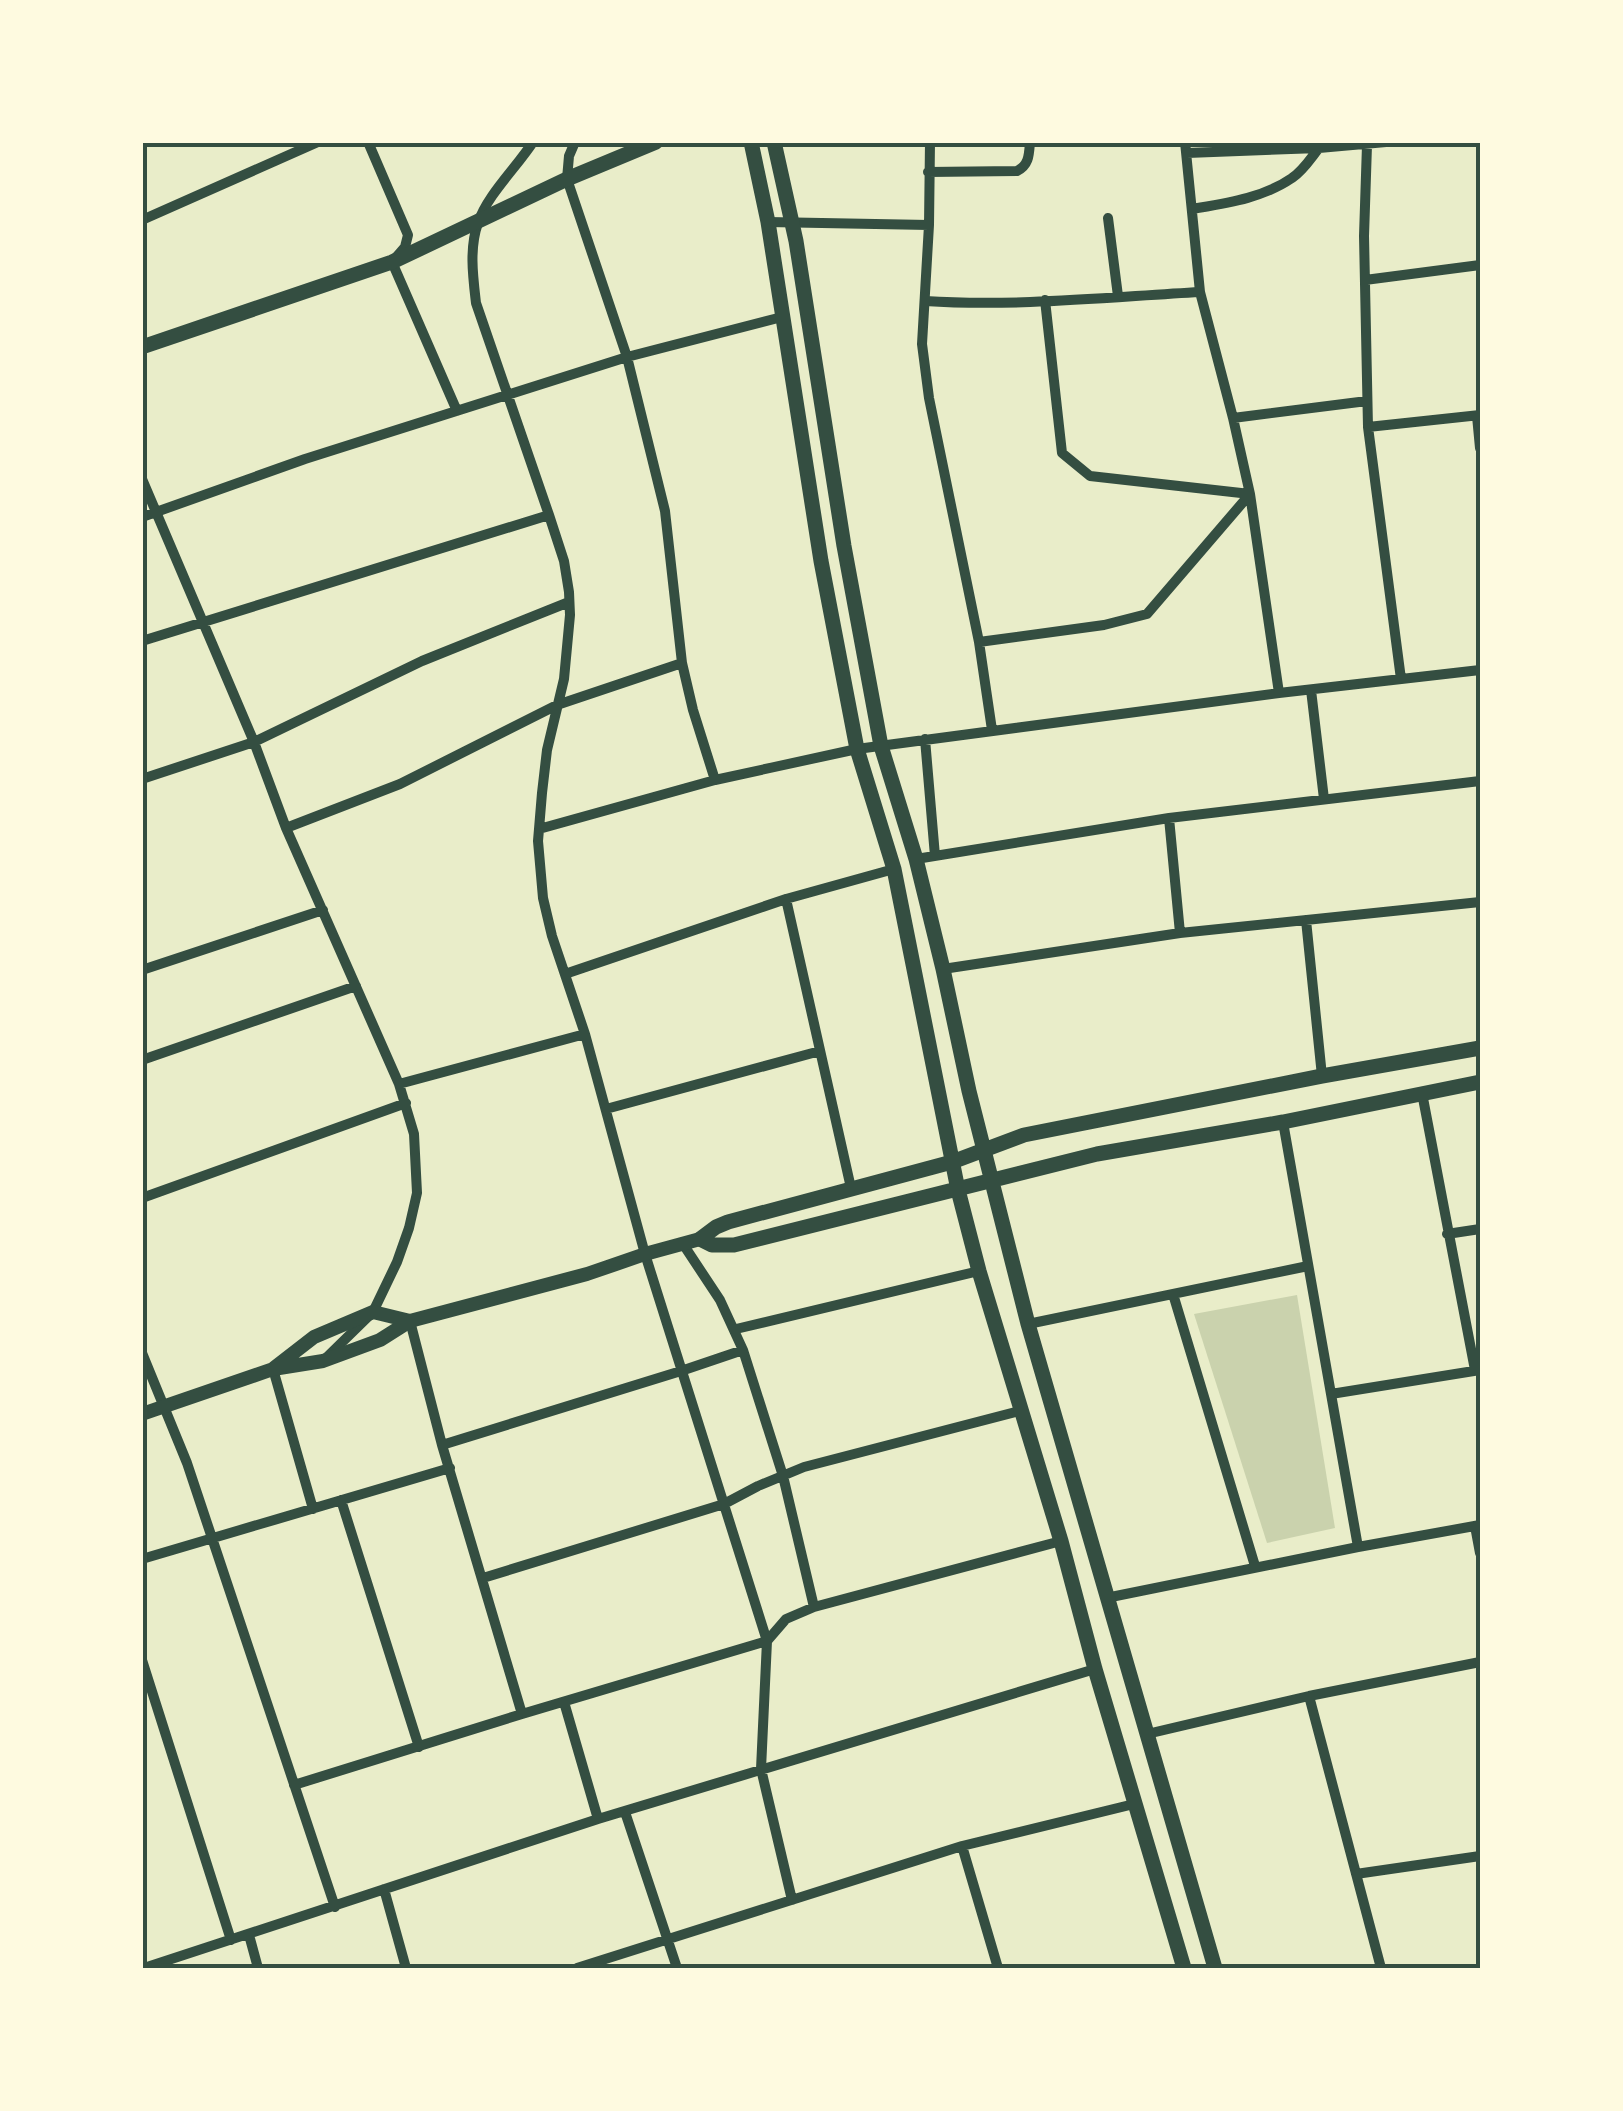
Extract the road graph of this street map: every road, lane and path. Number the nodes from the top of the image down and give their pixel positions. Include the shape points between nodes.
1 (318, 142) edge
2 (368, 142) edge
3 (532, 142) edge
4 (575, 142) edge
5 (656, 142) edge
6 (751, 142) edge
7 (774, 142) edge
8 (930, 142) edge
9 (1030, 142) edge
10 (1386, 142) edge
11 (1368, 145) edge
12 (1186, 148) edge
13 (1319, 148) junction
14 (928, 172) junction
15 (567, 179) junction
16 (1192, 209) junction
17 (1108, 218) dead end
18 (142, 220) edge
19 (478, 222) junction
20 (768, 222) junction
21 (792, 223) junction
22 (929, 225) junction
23 (392, 262) junction
24 (1480, 265) edge
25 (1365, 280) junction
26 (1200, 292) junction
27 (1118, 296) junction
28 (1045, 300) junction
29 (925, 301) junction
30 (782, 317) junction
31 (142, 347) edge
32 (627, 357) junction
33 (508, 396) junction
34 (1368, 401) junction
35 (457, 411) junction
36 (1479, 416) edge
37 (1233, 418) junction
38 (1368, 426) junction
39 (1480, 448) edge
40 (142, 478) edge
41 (1250, 494) junction
42 (156, 513) junction
43 (549, 515) junction
44 (142, 517) edge
45 (569, 602) junction
46 (203, 623) junction
47 (142, 640) edge
48 (978, 642) junction
49 (682, 663) junction
50 (1480, 670) edge
51 (1401, 679) junction
52 (1311, 690) junction
53 (1279, 694) junction
54 (557, 705) junction
55 (992, 730) junction
56 (926, 740) junction
57 (254, 742) junction
58 (881, 746) junction
59 (857, 748) junction
60 (142, 779) edge
61 (715, 780) junction
62 (1480, 781) edge
63 (1324, 799) junction
64 (1169, 818) junction
65 (286, 828) junction
66 (539, 829) junction
67 (935, 856) junction
68 (916, 858) junction
69 (894, 869) junction
70 (786, 899) junction
71 (1480, 902) edge
72 (323, 910) junction
73 (1306, 920) junction
74 (1180, 933) junction
75 (943, 969) junction
76 (142, 970) edge
77 (565, 974) junction
78 (356, 986) junction
79 (585, 1034) junction
80 (1480, 1048) edge
81 (820, 1052) junction
82 (142, 1060) edge
83 (1322, 1076) junction
84 (1480, 1082) edge
85 (398, 1084) junction
86 (1422, 1093) junction
87 (406, 1103) junction
88 (606, 1109) junction
89 (1283, 1122) junction
90 (983, 1149) junction
91 (952, 1162) junction
92 (992, 1179) junction
93 (851, 1188) junction
94 (958, 1190) junction
95 (142, 1198) edge
96 (1480, 1229) edge
97 (1447, 1234) junction
98 (700, 1239) junction
99 (683, 1244) junction
100 (645, 1254) junction
101 (1308, 1266) junction
102 (979, 1271) junction
103 (1173, 1294) junction
104 (373, 1312) junction
105 (410, 1320) junction
106 (1028, 1324) junction
107 (736, 1329) junction
108 (744, 1350) junction
109 (142, 1352) edge
110 (323, 1361) junction
111 (273, 1369) junction
112 (1478, 1370) edge
113 (681, 1371) junction
114 (1331, 1394) junction
115 (164, 1407) junction
116 (1023, 1410) junction
117 (142, 1414) edge
118 (442, 1444) junction
119 (450, 1468) junction
120 (783, 1476) junction
121 (341, 1500) junction
122 (724, 1504) junction
123 (313, 1509) junction
124 (1478, 1526) edge
125 (212, 1539) junction
126 (1061, 1541) junction
127 (1358, 1546) junction
128 (1480, 1554) edge
129 (142, 1559) edge
130 (1255, 1566) junction
131 (483, 1578) junction
132 (1106, 1598) junction
133 (814, 1607) junction
134 (767, 1641) junction
135 (142, 1660) edge
136 (1480, 1662) edge
137 (1095, 1669) junction
138 (1309, 1696) junction
139 (564, 1702) junction
140 (522, 1714) junction
141 (1147, 1734) junction
142 (420, 1747) junction
143 (761, 1769) junction
144 (294, 1785) junction
145 (1134, 1804) junction
146 (625, 1812) junction
147 (598, 1819) junction
148 (962, 1846) junction
149 (1480, 1856) edge
150 (1184, 1861) junction
151 (1154, 1870) junction
152 (1356, 1874) junction
153 (384, 1889) junction
154 (792, 1900) junction
155 (334, 1907) junction
156 (250, 1935) junction
157 (669, 1939) junction
158 (231, 1940) junction
159 (144, 1968) edge
160 (258, 1968) edge
161 (406, 1968) edge
162 (577, 1968) edge
163 (677, 1968) edge
164 (998, 1968) edge
165 (1184, 1968) edge
166 (1215, 1968) edge
167 (1381, 1968) edge

1 - 18 street
2 - 23 street via 408,235
3 - 19 street
4 - 15 street
5 - 15 main road
6 - 20 main road
7 - 21 main road
8 - 14 street
9 - 14 street via 1029,160 1017,172
10 - 11 street
11 - 13 street
11 - 25 street
12 - 13 street
12 - 16 street
13 - 16 street via 1296,176 1270,190
14 - 22 street
15 - 19 main road
15 - 32 street
16 - 26 street
17 - 27 street
19 - 23 main road
19 - 33 street via 476,303
20 - 21 street
20 - 30 main road
21 - 22 street
21 - 58 main road
22 - 29 street
23 - 31 main road
23 - 35 street
24 - 25 street
25 - 34 street
26 - 27 street
26 - 37 street
27 - 28 street
28 - 29 street
28 - 41 street via 1062,453 1090,476
29 - 48 street via 929,398
30 - 32 street
30 - 59 main road
32 - 33 street
32 - 49 street via 665,511
33 - 35 street
33 - 43 street
34 - 37 street
34 - 38 street
35 - 42 street
36 - 38 street
36 - 39 street
37 - 41 street
38 - 51 street
40 - 42 street
41 - 48 street via 1147,614
41 - 53 street
42 - 44 street
42 - 46 street
43 - 45 street
43 - 46 street
45 - 54 street
45 - 57 street
46 - 47 street
46 - 57 street
48 - 55 street
49 - 54 street
49 - 61 street
50 - 51 street
51 - 52 street
52 - 53 street
52 - 63 street
53 - 55 street
54 - 65 street via 400,784
54 - 66 street
55 - 56 street
56 - 58 street
56 - 67 street
57 - 60 street
57 - 65 street
58 - 59 street
58 - 68 main road
59 - 61 street
59 - 69 main road
61 - 66 street
62 - 63 street
63 - 64 street
64 - 67 street
64 - 74 street
65 - 72 street
66 - 77 street via 543,898
67 - 68 street
68 - 75 main road
69 - 70 street
69 - 91 main road
70 - 77 street
70 - 81 street
71 - 73 street
72 - 76 street
72 - 78 street
73 - 74 street
73 - 83 street
74 - 75 street
75 - 90 main road
77 - 79 street
78 - 82 street
78 - 85 street
79 - 85 street
79 - 88 street
80 - 83 main road
81 - 88 street
81 - 93 street
83 - 90 main road via 1066,1126
84 - 86 main road
85 - 87 street
86 - 89 main road
86 - 97 street
87 - 95 street
87 - 104 street via 417,1193 397,1262
88 - 100 street
89 - 92 main road
89 - 101 street
90 - 91 main road
90 - 92 main road
91 - 93 main road
91 - 94 main road
92 - 94 main road
92 - 106 main road
93 - 98 main road via 728,1222
94 - 98 main road via 734,1245
94 - 102 main road
96 - 97 street
97 - 112 street
98 - 99 street
99 - 100 street
99 - 107 street
100 - 105 street
100 - 113 street
101 - 103 street
101 - 114 street
102 - 107 street
102 - 116 main road
103 - 106 street
103 - 130 street
104 - 105 street
104 - 110 street
104 - 111 street via 314,1337
105 - 110 street via 380,1340
105 - 118 street
106 - 132 main road
107 - 108 street
108 - 113 street
108 - 120 street
109 - 115 street
110 - 111 street
111 - 115 street
111 - 123 street
112 - 114 street
113 - 118 street
113 - 122 street
114 - 127 street
115 - 117 street
115 - 125 street
116 - 120 street
116 - 126 main road
118 - 119 street
119 - 121 street
119 - 131 street
120 - 122 street
120 - 133 street
121 - 123 street
121 - 142 street
122 - 131 street
122 - 134 street
123 - 125 street
124 - 127 street
124 - 128 street
125 - 129 street
125 - 144 street
126 - 133 street
126 - 137 main road
127 - 130 street
130 - 132 street
131 - 140 street
132 - 141 main road
133 - 134 street via 786,1619
134 - 139 street
134 - 143 street
135 - 158 street
136 - 138 street
137 - 143 street
137 - 145 main road
138 - 141 street
138 - 152 street
139 - 140 street
139 - 147 street
140 - 142 street
141 - 150 main road
142 - 144 street
143 - 146 street
143 - 154 street
144 - 155 street
145 - 148 street
145 - 151 main road
146 - 147 street
146 - 157 street
147 - 153 street
148 - 154 street
148 - 164 street
149 - 152 street
150 - 151 main road
150 - 166 main road
151 - 165 main road
152 - 167 street
153 - 155 street
153 - 161 street
154 - 157 street
155 - 156 street
156 - 158 street
156 - 160 street
157 - 162 street
157 - 163 street
158 - 159 street

